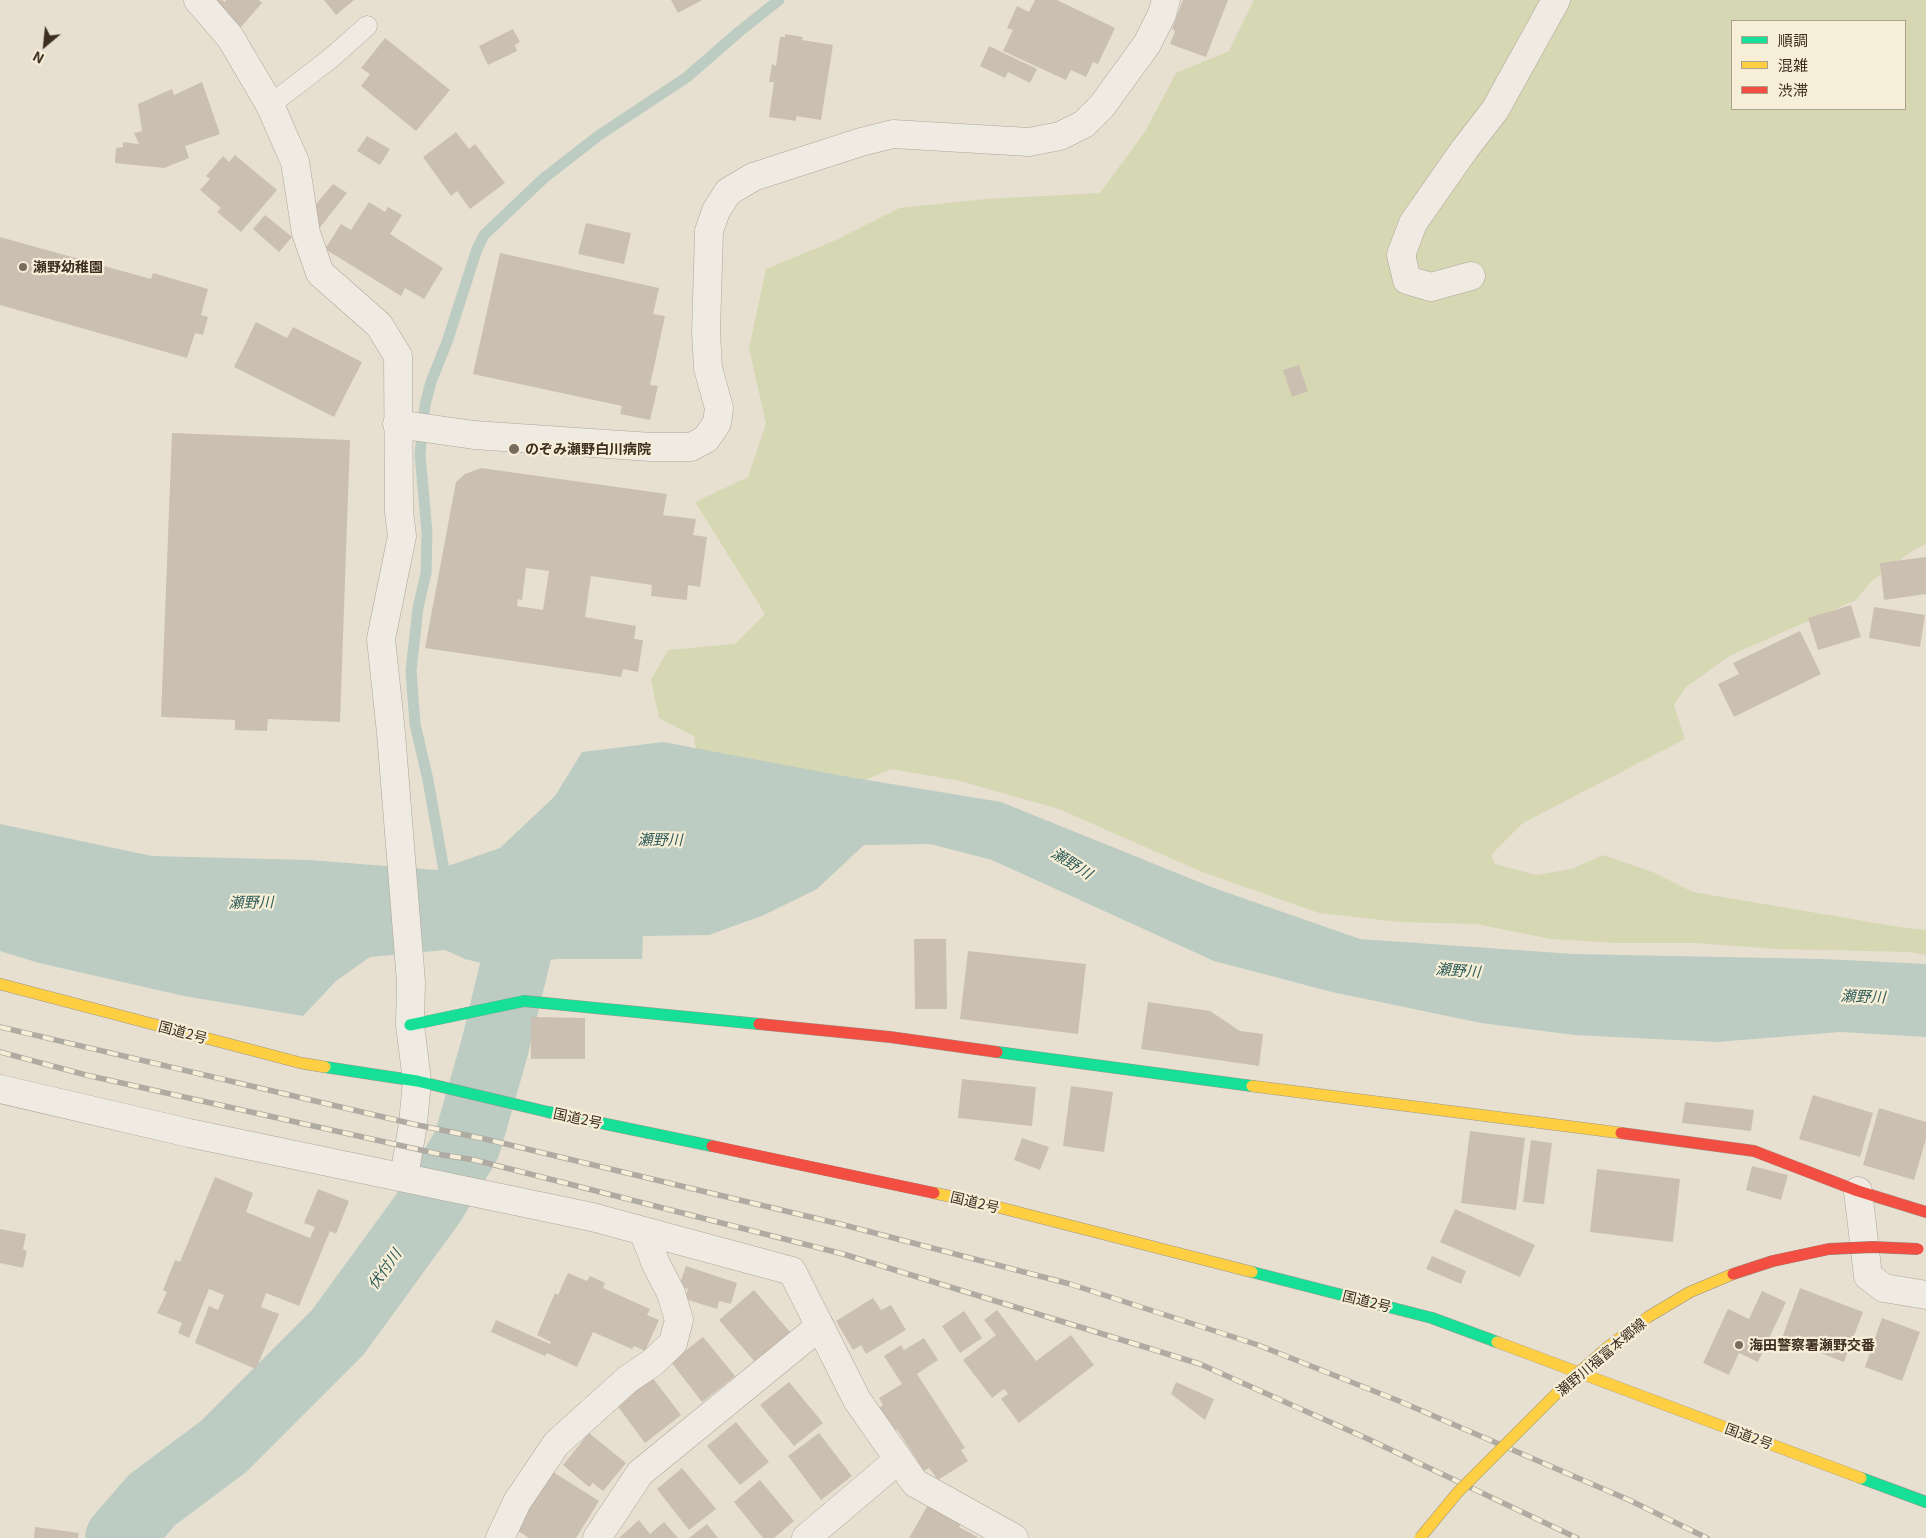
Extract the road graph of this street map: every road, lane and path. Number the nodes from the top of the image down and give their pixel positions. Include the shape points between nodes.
1 (198, 0) edge
2 (1166, 0) edge
3 (1556, 0) edge
4 (368, 26) dead end
5 (270, 105) junction
6 (1471, 276) dead end
7 (397, 424) junction
8 (0, 984) edge
9 (410, 1026) junction
10 (416, 1082) junction
11 (0, 1089) edge
12 (413, 1179) junction
13 (1858, 1191) junction
14 (1926, 1212) edge
15 (643, 1231) junction
16 (1918, 1249) dead end
17 (1926, 1295) edge
18 (820, 1326) junction
19 (898, 1460) junction
20 (1926, 1502) edge
21 (500, 1538) edge
22 (597, 1538) edge
23 (806, 1538) edge
24 (1014, 1538) edge
25 (1420, 1538) edge

1 - 5 street via 230,37
2 - 7 street via 1147,44 1102,106 1084,124 1060,136 1029,142 893,134 754,177 728,192 709,230 708,368 719,408 717,423 706,439 691,447 651,447 474,435
3 - 6 street via 1495,110 1414,224 1401,255 1407,280 1431,287
4 - 5 lane
5 - 7 street via 295,162 306,233 320,273 379,326 398,356
7 - 9 street via 402,536 381,639 411,982
8 - 10 main road, 国道2号 via 301,1062
9 - 10 street
9 - 13 main road via 524,1001 890,1037 1745,1150
10 - 12 street
10 - 20 main road, 国道2号 via 978,1202 1432,1318
11 - 12 street via 189,1133
12 - 15 street
13 - 14 main road
13 - 17 street via 1868,1276 1884,1288
15 - 18 street via 792,1271
15 - 21 street via 679,1320 673,1343 556,1444 517,1502
16 - 25 main road, 瀬野川福富本郷線, bridge via 1872,1247 1829,1250 1773,1261 1690,1292 1648,1317 1567,1383 1458,1492
18 - 19 street via 857,1400
18 - 22 street via 640,1473
19 - 23 street
19 - 24 street via 915,1483

